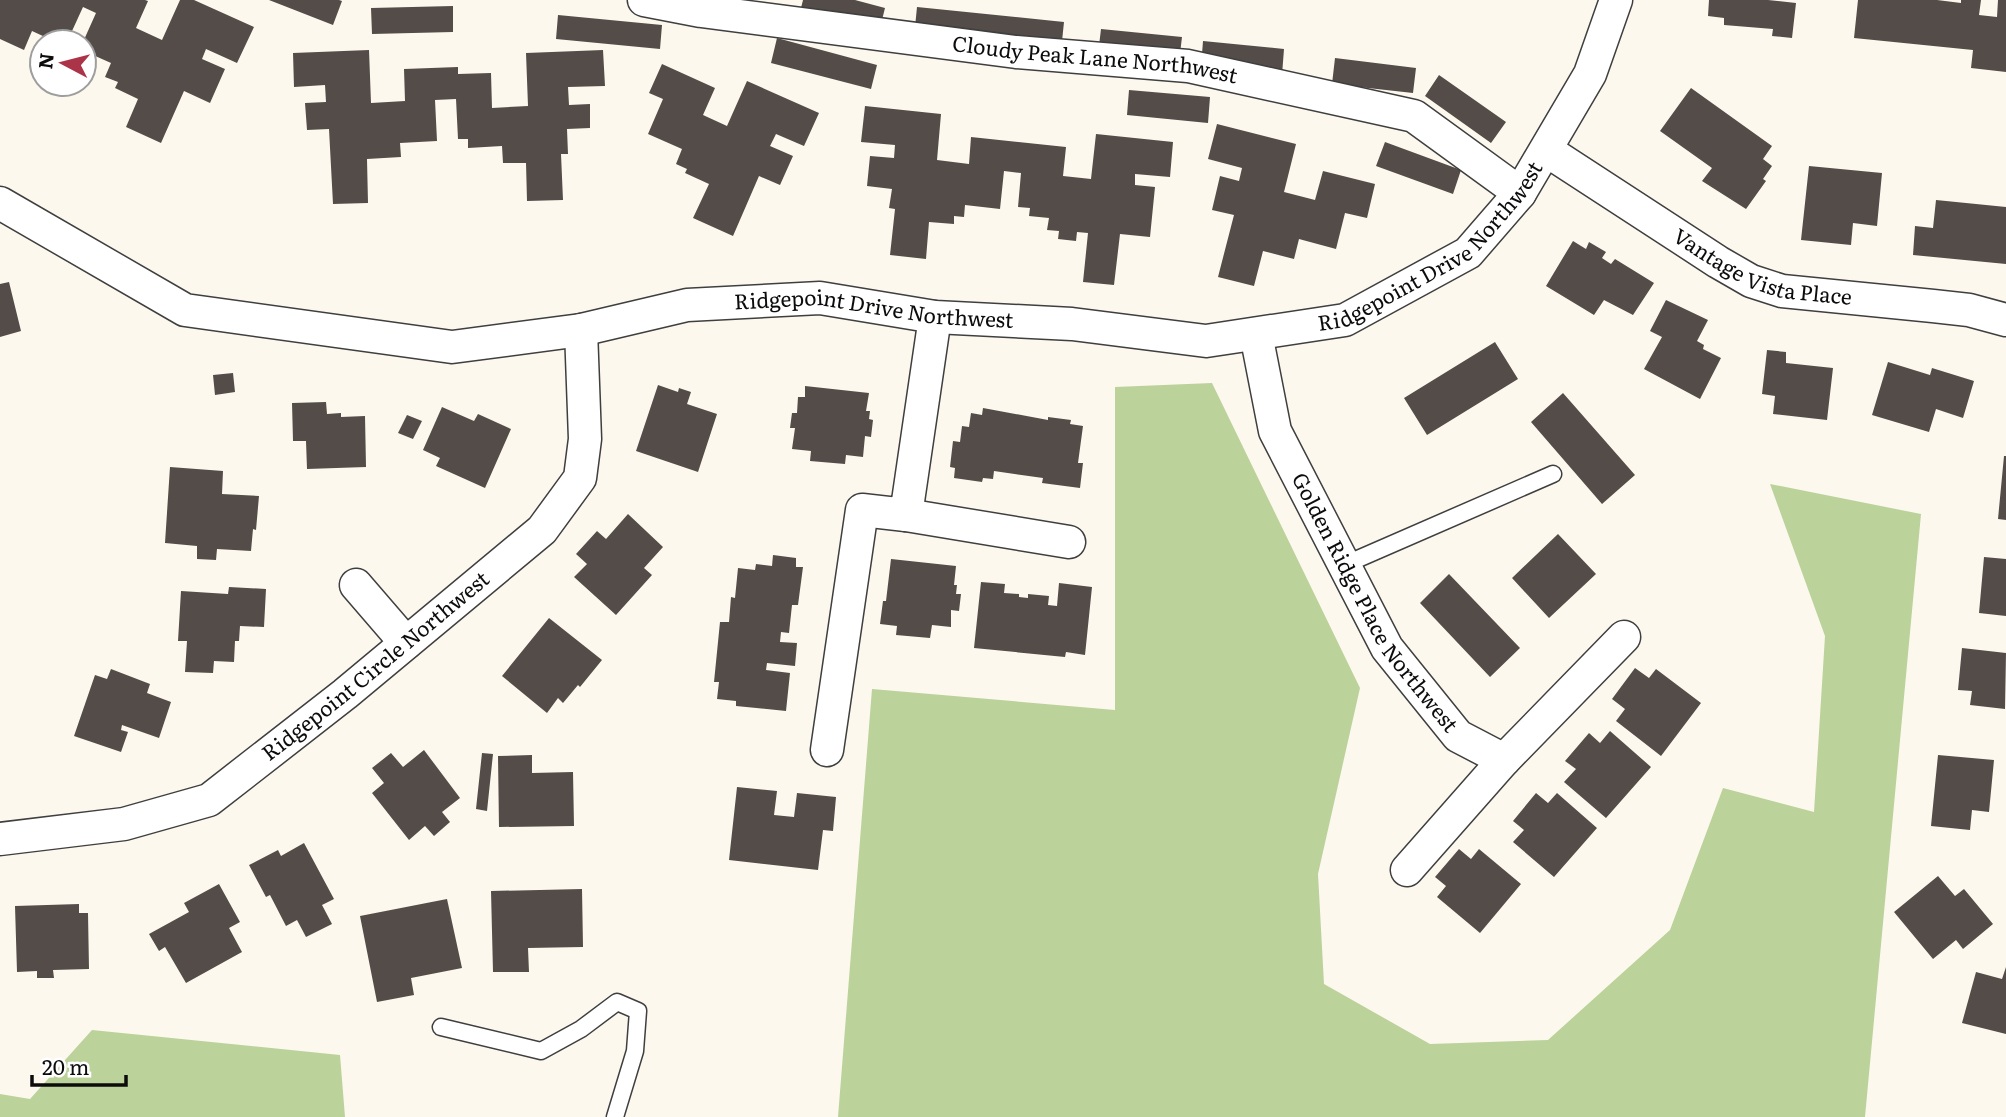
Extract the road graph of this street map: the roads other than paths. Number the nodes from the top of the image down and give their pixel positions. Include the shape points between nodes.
1 (644, 0) edge
2 (1616, 0) edge
3 (1546, 150) junction
4 (1520, 193) junction
5 (0, 202) edge
6 (935, 317) junction
7 (2006, 320) edge
8 (581, 330) junction
9 (1256, 334) junction
10 (1553, 474) dead end
11 (906, 516) junction
12 (1069, 542) dead end
13 (1344, 565) junction
14 (356, 584) dead end
15 (1624, 637) dead end
16 (406, 643) junction
17 (827, 750) dead end
18 (1504, 760) junction
19 (0, 839) edge
20 (1407, 870) dead end
21 (441, 1027) dead end
22 (615, 1117) edge

1 - 4 street, Cloudy Peak Lane Northwest via 1016,52 1188,66 1335,98 1414,116
2 - 3 street, Ridgepoint Drive Northwest via 1590,74
3 - 4 street, Ridgepoint Drive Northwest
3 - 7 street, Vantage Vista Place via 1751,281 1782,291 1969,310
4 - 9 street, Ridgepoint Drive Northwest via 1468,253 1345,320
5 - 8 street, Ridgepoint Drive Northwest via 185,310 452,347
6 - 8 street, Ridgepoint Drive Northwest via 820,298 687,305
6 - 9 street, Ridgepoint Drive Northwest via 1072,324 1206,341
6 - 11 street
8 - 16 street, Ridgepoint Circle Northwest via 585,439 580,478 542,530
9 - 13 street, Golden Ridge Place Northwest via 1275,431
10 - 13 lane
11 - 12 street
11 - 17 street via 862,510
13 - 18 street, Golden Ridge Place Northwest via 1387,648 1458,736
14 - 16 street
15 - 18 street
16 - 19 street, Ridgepoint Circle Northwest via 209,800 124,824
18 - 20 street
21 - 22 lane via 541,1051 617,1002 638,1011 635,1051

